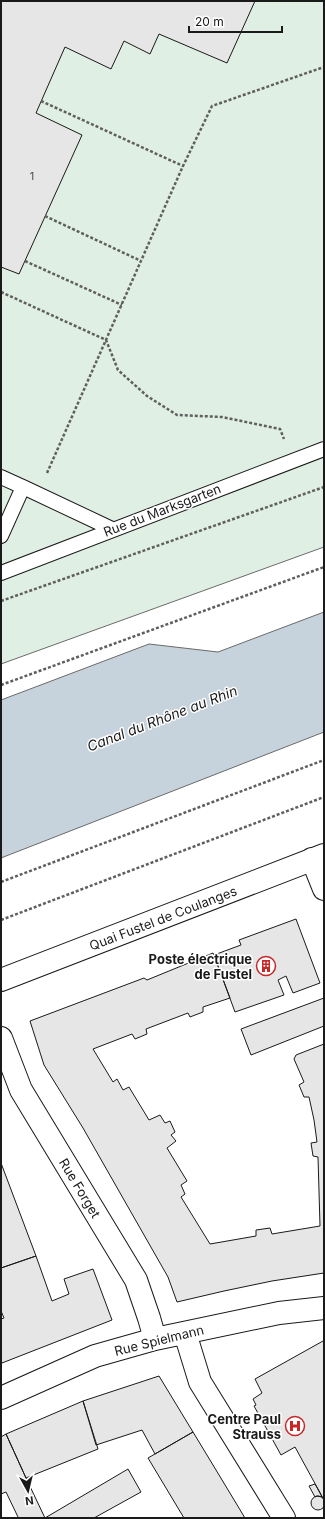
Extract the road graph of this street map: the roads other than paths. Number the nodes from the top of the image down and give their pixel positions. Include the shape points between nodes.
1 (324, 449) edge
2 (1, 477) edge
3 (23, 487) junction
4 (112, 529) junction
5 (1, 536) edge
6 (1, 573) edge
7 (318, 857) edge
8 (324, 889) edge
9 (1, 980) edge
10 (1, 1038) edge
11 (324, 1308) edge
12 (185, 1333) junction
13 (155, 1339) junction
14 (1, 1398) edge
15 (284, 1518) edge

1 - 4 lane, Rue du Marksgarten
2 - 3 lane
3 - 4 lane
3 - 5 lane
4 - 6 lane, Rue du Marksgarten
7 - 8 street
7 - 9 street, Quai Fustel de Coulanges
10 - 13 street, Rue Forget via 21,1090 136,1280
11 - 12 street, Rue Spielmann via 279,1313
12 - 13 street, Rue Spielmann
12 - 15 street via 200,1382
13 - 14 street, Rue Spielmann via 95,1356

